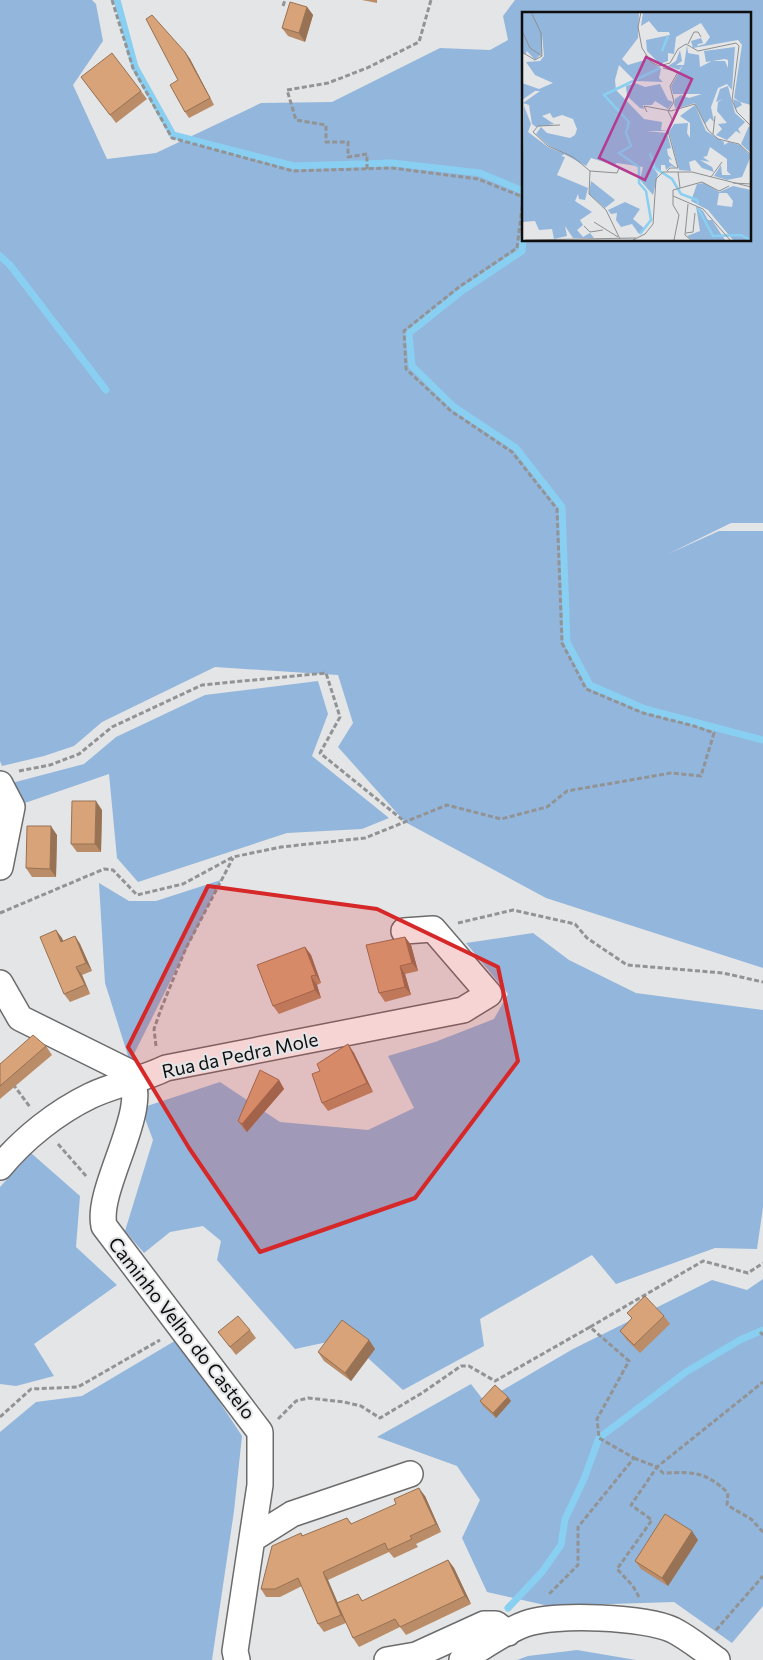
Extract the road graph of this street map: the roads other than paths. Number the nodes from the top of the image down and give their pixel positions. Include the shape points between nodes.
1 (8, 778) edge
2 (0, 867) edge
3 (404, 931) dead end
4 (0, 983) edge
5 (133, 1082) junction
6 (0, 1166) edge
7 (410, 1474) dead end
8 (254, 1538) junction
9 (508, 1633) junction
10 (709, 1654) edge
11 (237, 1660) edge
12 (387, 1660) edge
13 (462, 1660) edge

1 - 2 street via 12,807
3 - 5 street, Rua da Pedra Mole via 433,929 489,994 462,1010 166,1068
4 - 5 street via 20,1018 127,1071
5 - 6 street, Rua da Pedra Mole via 91,1096 43,1126
5 - 8 street, Caminho Velho do Castelo via 135,1096 129,1125 102,1210 104,1226 260,1432 260,1485
7 - 8 street via 292,1514
8 - 11 street, Caminho Velho do Castelo via 235,1650
9 - 10 street via 540,1620 597,1618 653,1624 672,1630
9 - 12 street via 496,1624 484,1624 416,1655
9 - 13 street

